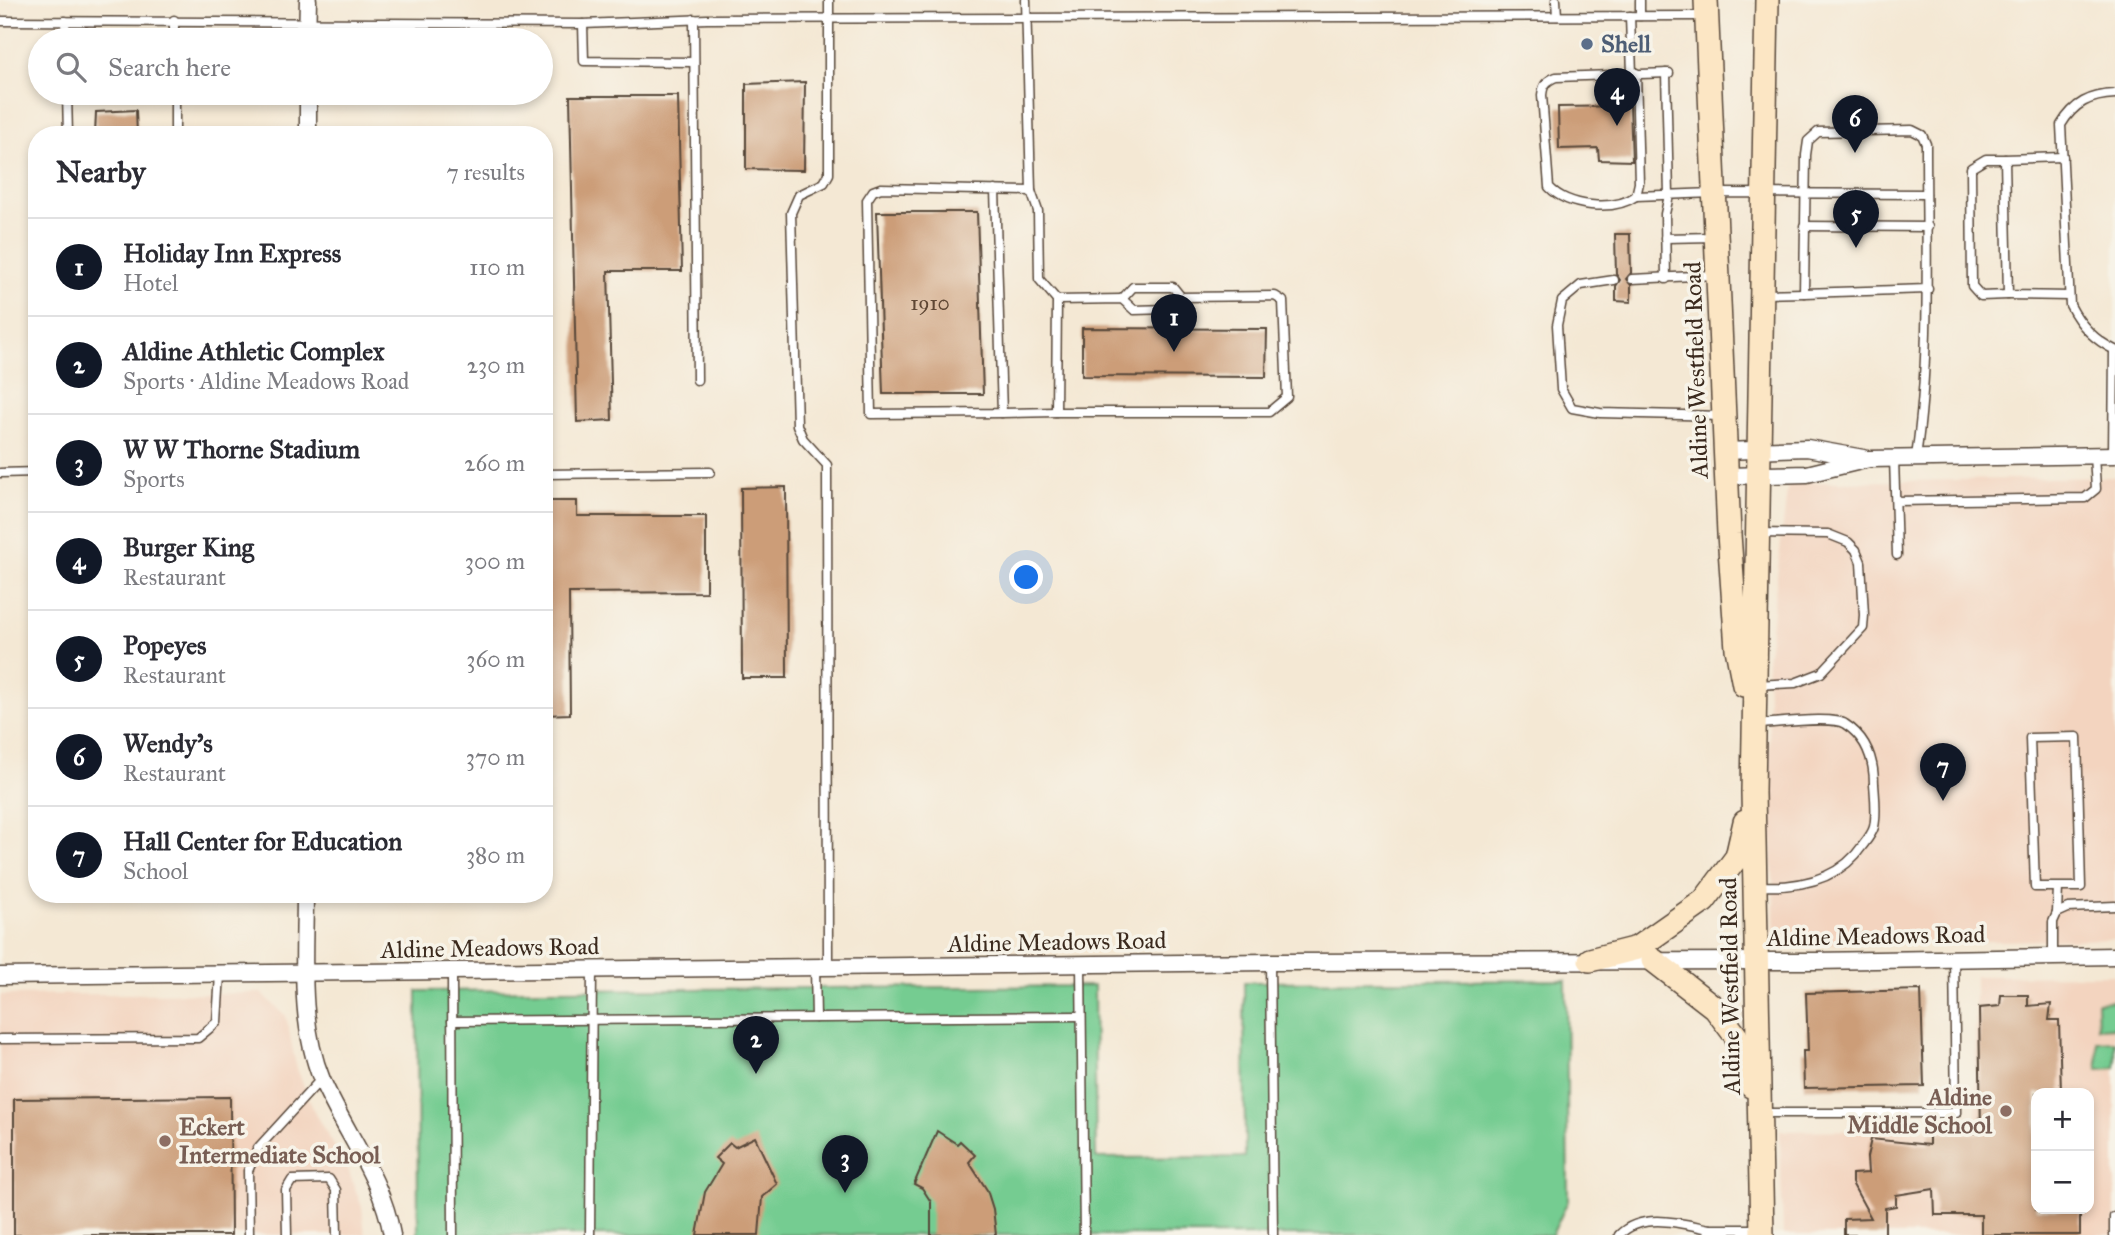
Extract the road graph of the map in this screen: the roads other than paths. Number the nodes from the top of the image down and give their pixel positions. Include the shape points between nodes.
1 (308, 0) edge
2 (829, 0) edge
3 (1026, 0) edge
4 (1556, 0) edge
5 (1640, 0) edge
6 (1767, 0) edge
7 (1706, 8) edge
8 (1557, 16) junction
9 (1630, 16) junction
10 (1640, 16) junction
11 (829, 18) junction
12 (1027, 18) junction
13 (694, 19) junction
14 (174, 20) junction
15 (65, 21) junction
16 (307, 21) junction
17 (0, 22) edge
18 (583, 23) junction
19 (65, 28) edge
20 (174, 28) edge
21 (307, 28) edge
22 (694, 62) junction
23 (1634, 74) junction
24 (2115, 94) edge
25 (67, 105) edge
26 (175, 105) edge
27 (308, 105) edge
28 (68, 126) edge
29 (175, 126) edge
30 (309, 126) edge
31 (2063, 157) junction
32 (2005, 159) junction
33 (995, 190) junction
34 (1031, 191) junction
35 (1714, 192) junction
36 (1762, 194) junction
37 (1926, 194) junction
38 (1669, 195) junction
39 (1805, 195) junction
40 (1636, 196) junction
41 (1804, 226) junction
42 (1928, 227) junction
43 (1716, 237) junction
44 (1665, 238) junction
45 (1718, 275) junction
46 (1632, 279) dead end
47 (1666, 279) junction
48 (1614, 280) dead end
49 (1928, 289) junction
50 (1804, 293) junction
51 (1760, 294) junction
52 (2008, 295) junction
53 (2069, 296) junction
54 (1181, 297) junction
55 (1122, 299) junction
56 (1057, 300) junction
57 (2114, 350) edge
58 (697, 380) dead end
59 (1056, 412) junction
60 (1002, 413) junction
61 (1724, 416) junction
62 (1757, 450) junction
63 (1725, 451) junction
64 (2094, 455) junction
65 (2114, 455) edge
66 (1916, 457) junction
67 (1894, 458) junction
68 (1869, 459) junction
69 (28, 472) edge
70 (710, 472) dead end
71 (0, 473) edge
72 (553, 474) edge
73 (1756, 476) junction
74 (1726, 477) junction
75 (1896, 501) junction
76 (1755, 534) junction
77 (1897, 555) dead end
78 (1754, 685) junction
79 (1754, 730) junction
80 (1753, 792) junction
81 (1755, 886) junction
82 (2058, 887) junction
83 (305, 903) edge
84 (2115, 906) edge
85 (2057, 913) junction
86 (1954, 956) junction
87 (2053, 956) junction
88 (2115, 956) edge
89 (1590, 960) junction
90 (1653, 960) junction
91 (1757, 961) junction
92 (1270, 962) junction
93 (1081, 965) junction
94 (822, 967) junction
95 (592, 970) junction
96 (452, 971) junction
97 (304, 973) junction
98 (220, 974) junction
99 (0, 976) edge
100 (1081, 1016) junction
101 (816, 1018) junction
102 (593, 1020) junction
103 (452, 1021) junction
104 (0, 1039) edge
105 (322, 1079) junction
106 (1759, 1113) junction
107 (2114, 1217) edge
108 (1708, 1232) edge
109 (1762, 1232) edge
110 (249, 1235) edge
111 (287, 1235) edge
112 (337, 1235) edge
113 (392, 1235) edge
114 (453, 1235) edge
115 (590, 1235) edge
116 (1084, 1235) edge
117 (1273, 1235) edge
118 (1619, 1235) edge
119 (2114, 1235) edge

1 - 16 street
2 - 11 lane
3 - 12 lane
4 - 8 lane
5 - 10 lane
6 - 36 main road, Aldine Westfield Road
7 - 10 lane
7 - 35 main road, Aldine Westfield Road
8 - 9 lane
8 - 12 lane
9 - 10 lane
9 - 23 lane
11 - 12 lane
11 - 13 lane
11 - 94 lane via 829,174 824,183 799,195 790,213 797,425 803,439 827,465
12 - 34 lane
13 - 18 lane
13 - 22 lane
14 - 15 lane
14 - 16 lane
14 - 20 lane
15 - 17 lane
15 - 19 lane
16 - 18 lane
16 - 21 street
18 - 22 lane via 584,61
22 - 58 lane
23 - 38 lane via 1667,73
23 - 40 lane
23 - 40 lane via 1556,77 1548,80 1542,95 1549,187 1570,202 1628,202
24 - 31 lane via 2084,99 2070,110 2061,125
25 - 28 lane
26 - 29 lane
27 - 30 street
31 - 32 lane
31 - 53 lane
32 - 52 lane
32 - 52 lane via 1986,159 1971,168 1972,286 1980,296
33 - 34 lane
33 - 60 lane
33 - 60 lane via 881,188 867,200 871,414
34 - 56 lane via 1038,211 1039,279
35 - 36 lane
35 - 38 lane
35 - 43 main road, Aldine Westfield Road
36 - 39 lane
36 - 51 main road, Aldine Westfield Road
37 - 39 lane
37 - 39 lane via 1926,144 1922,135 1912,130 1818,132 1808,141
37 - 42 lane
38 - 40 lane
38 - 44 lane
39 - 41 lane
41 - 42 lane
41 - 50 lane
42 - 49 lane
43 - 44 lane
43 - 45 main road, Aldine Westfield Road
44 - 47 lane
45 - 47 lane
45 - 61 main road, Aldine Westfield Road
46 - 47 lane
48 - 61 lane via 1580,285 1562,300 1557,326 1561,389 1572,408 1600,413
49 - 50 lane
49 - 66 lane via 1925,395
50 - 51 lane
51 - 62 main road, Aldine Westfield Road
52 - 53 lane
53 - 57 lane via 2077,319 2094,338
54 - 55 lane via 1169,309 1134,310
54 - 55 lane via 1173,287 1133,287
54 - 59 lane via 1275,296 1283,300 1287,397 1269,412
55 - 56 lane
56 - 59 lane
57 - 65 lane
59 - 60 lane
61 - 63 main road, Aldine Westfield Road
62 - 63 street
62 - 68 street via 1807,448
62 - 73 main road, Aldine Westfield Road
63 - 74 main road, Aldine Westfield Road
64 - 65 street
64 - 66 street
64 - 75 lane via 2096,489 2085,498
66 - 67 street
67 - 68 street
67 - 75 lane
68 - 73 street via 1807,474
69 - 71 lane
70 - 72 lane
73 - 74 street
73 - 76 main road, Aldine Westfield Road
74 - 79 main road, Aldine Westfield Road via 1737,649
75 - 77 lane
76 - 78 main road, Aldine Westfield Road
76 - 78 lane via 1828,534 1848,542 1861,562 1864,615 1863,628 1821,673 1795,683
78 - 79 main road, Aldine Westfield Road
79 - 80 main road, Aldine Westfield Road
79 - 81 lane via 1832,721 1845,724 1872,757 1875,814 1873,830 1842,867 1800,885
80 - 81 main road, Aldine Westfield Road
80 - 89 main road via 1737,857 1704,901 1637,948
81 - 91 main road, Aldine Westfield Road
82 - 82 lane via 2035,887 2029,738 2077,737 2081,887
82 - 85 lane
83 - 97 street
84 - 85 lane via 2068,908
85 - 87 lane
86 - 87 street, Aldine Meadows Road
86 - 91 street, Aldine Meadows Road
86 - 106 lane via 1956,1112
87 - 88 street, Aldine Meadows Road
89 - 90 street, Aldine Meadows Road
89 - 92 street, Aldine Meadows Road
90 - 91 street, Aldine Meadows Road
90 - 106 main road via 1715,1008 1736,1036
91 - 106 main road, Aldine Westfield Road
92 - 93 street, Aldine Meadows Road
92 - 117 lane
93 - 94 street, Aldine Meadows Road
93 - 100 lane
94 - 95 street, Aldine Meadows Road
94 - 101 lane
95 - 96 street, Aldine Meadows Road
95 - 102 lane
96 - 97 street, Aldine Meadows Road
96 - 103 lane
97 - 98 street, Aldine Meadows Road
97 - 105 street via 306,1017
98 - 99 street, Aldine Meadows Road
98 - 104 lane via 217,1022 198,1038
100 - 101 lane
100 - 116 lane
101 - 102 lane
102 - 103 lane
102 - 115 lane
103 - 114 lane
105 - 110 lane via 258,1148 248,1171
105 - 113 street via 369,1167 388,1211
106 - 109 main road, Aldine Westfield Road
107 - 119 lane
108 - 109 lane
108 - 118 lane via 1678,1223 1641,1222
111 - 112 lane via 286,1190 292,1180 329,1179 336,1189

